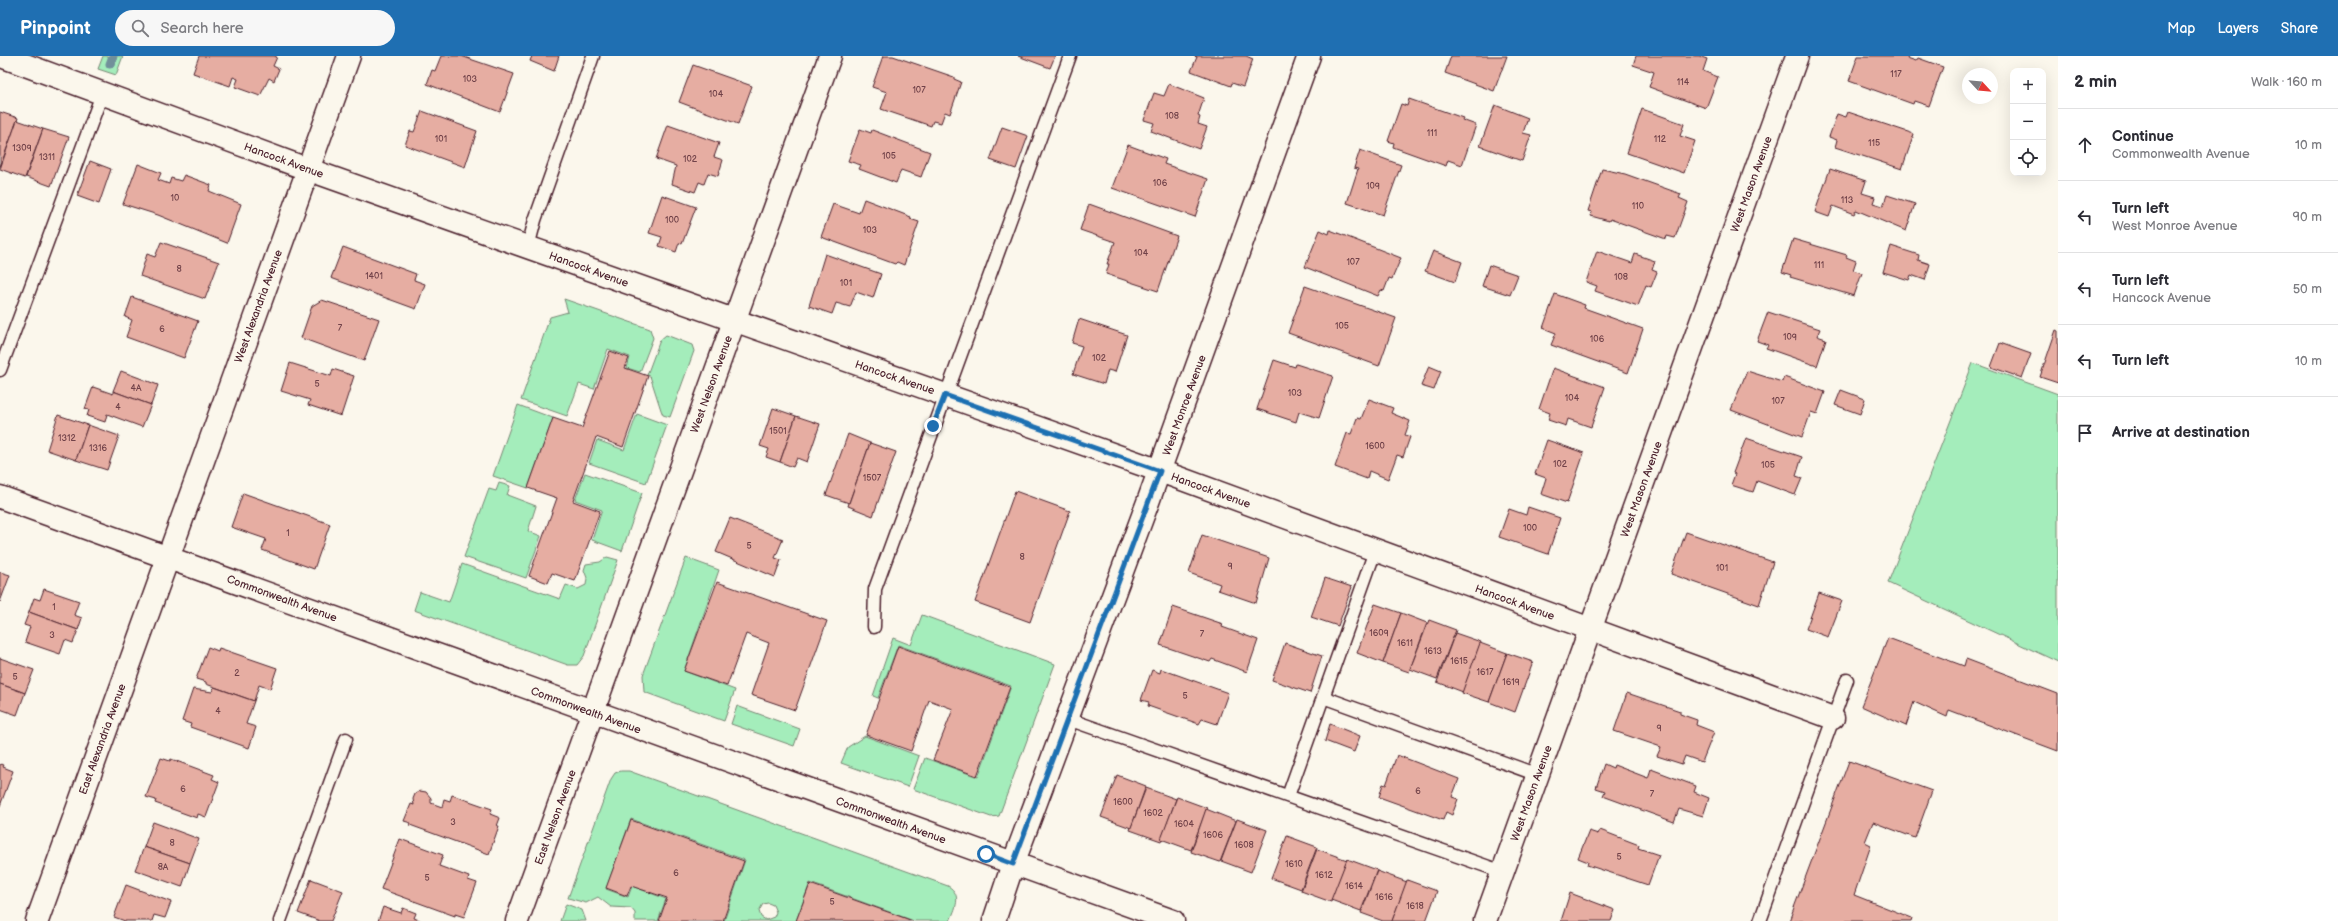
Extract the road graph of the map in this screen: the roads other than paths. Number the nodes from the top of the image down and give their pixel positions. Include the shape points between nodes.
1 (1, 56) edge
2 (349, 56) edge
3 (593, 56) edge
4 (830, 56) edge
5 (1070, 56) edge
6 (1309, 56) edge
7 (1797, 56) edge
8 (102, 94) junction
9 (307, 169) junction
10 (528, 247) junction
11 (734, 321) junction
12 (0, 370) edge
13 (945, 395) junction
14 (1160, 471) junction
15 (0, 497) edge
16 (1375, 551) junction
17 (166, 556) junction
18 (874, 627) dead end
19 (1590, 629) junction
20 (1847, 680) dead end
21 (1323, 697) junction
22 (592, 713) junction
23 (1833, 718) junction
24 (1068, 719) junction
25 (346, 739) dead end
26 (1538, 775) junction
27 (1288, 796) junction
28 (1013, 864) junction
29 (1503, 872) junction
30 (37, 921) edge
31 (280, 921) edge
32 (518, 921) edge
33 (994, 921) edge
34 (1173, 921) edge
35 (1485, 921) edge
36 (1760, 921) edge

1 - 8 street, Hancock Avenue
2 - 9 street, West Alexandria Avenue
3 - 10 lane via 535,220
4 - 11 street, West Nelson Avenue
5 - 13 lane
6 - 14 street, West Monroe Avenue
7 - 19 street, West Mason Avenue
8 - 9 street, Hancock Avenue
8 - 12 lane
9 - 10 street, Hancock Avenue
9 - 17 street, West Alexandria Avenue
10 - 11 street, Hancock Avenue
11 - 13 street, Hancock Avenue
11 - 22 street, West Nelson Avenue
13 - 14 street, Hancock Avenue
13 - 18 lane via 875,589
14 - 16 street, Hancock Avenue
14 - 24 street, West Monroe Avenue
15 - 17 street, Commonwealth Avenue
16 - 19 street, Hancock Avenue
16 - 21 lane
17 - 22 street, Commonwealth Avenue
17 - 30 street, East Alexandria Avenue
19 - 23 street, Hancock Avenue
19 - 26 street, West Mason Avenue
20 - 23 lane
21 - 26 lane
21 - 27 lane
22 - 28 street, Commonwealth Avenue
22 - 32 street, East Nelson Avenue
23 - 36 lane
24 - 27 lane
24 - 28 street, West Monroe Avenue
25 - 31 lane
26 - 29 street, West Mason Avenue
27 - 29 lane
28 - 33 street, West Monroe Avenue
28 - 34 street, Commonwealth Avenue
29 - 35 street, West Mason Avenue

